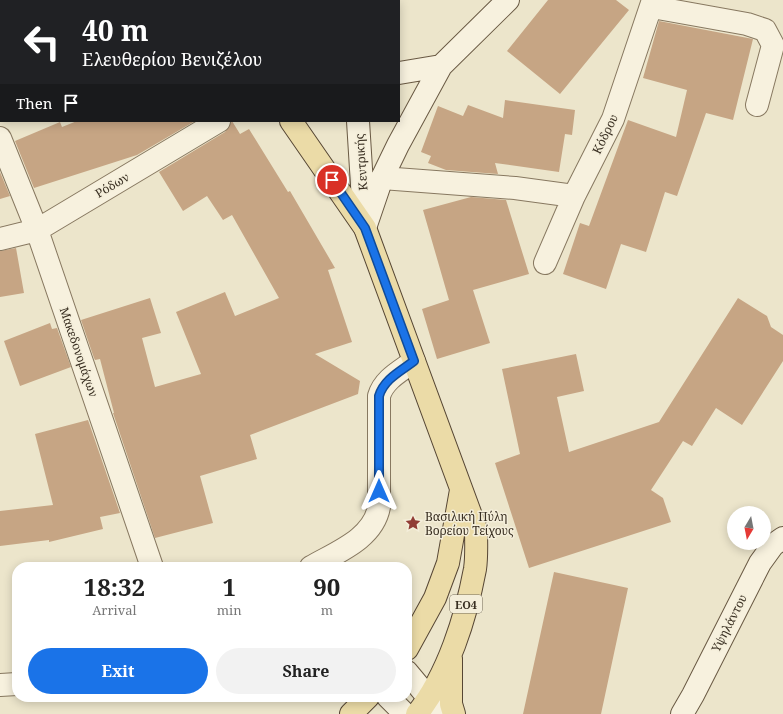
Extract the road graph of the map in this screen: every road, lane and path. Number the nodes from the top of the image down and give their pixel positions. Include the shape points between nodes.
1 (508, 0) edge
2 (653, 4) edge
3 (441, 66) junction
4 (400, 73) edge
5 (757, 105) dead end
6 (217, 122) edge
7 (292, 122) edge
8 (358, 122) edge
9 (0, 138) edge
10 (382, 178) junction
11 (574, 196) junction
12 (365, 228) junction
13 (37, 230) junction
14 (0, 239) edge
15 (545, 263) dead end
16 (414, 361) junction
17 (462, 487) junction
18 (783, 538) edge
19 (150, 562) edge
20 (320, 562) edge
21 (412, 640) edge
22 (451, 655) junction
23 (412, 680) edge
24 (12, 684) edge
25 (0, 685) edge
26 (363, 702) edge
27 (393, 702) edge
28 (429, 709) edge
29 (351, 714) edge
30 (405, 714) edge
31 (454, 714) edge
32 (682, 714) edge

1 - 3 street
2 - 5 street via 765,30 773,45
2 - 11 street, Κόδρου via 613,119
3 - 4 street
3 - 10 street via 415,111
6 - 13 street, Ρόδων
7 - 12 main road, ΕΟ4
8 - 12 street, Κεντρικής
9 - 13 street, Μακεδονομάχων
10 - 11 street via 515,188
10 - 12 street
11 - 15 street, Κόδρου
12 - 16 main road, ΕΟ4
13 - 14 street, Ρόδων
13 - 19 street, Μακεδονομάχων
16 - 17 main road, ΕΟ4
16 - 20 street via 386,382 379,396 380,507 377,518 361,538
17 - 21 main road, ΕΟ4 via 448,563 435,598
17 - 22 main road, ΕΟ4 via 476,529 475,568
18 - 32 street, Υψηλάντου via 773,545 760,563
22 - 28 main road, ΕΟ4
22 - 31 main road via 451,704
23 - 28 street
24 - 25 street
26 - 29 main road
27 - 30 street

